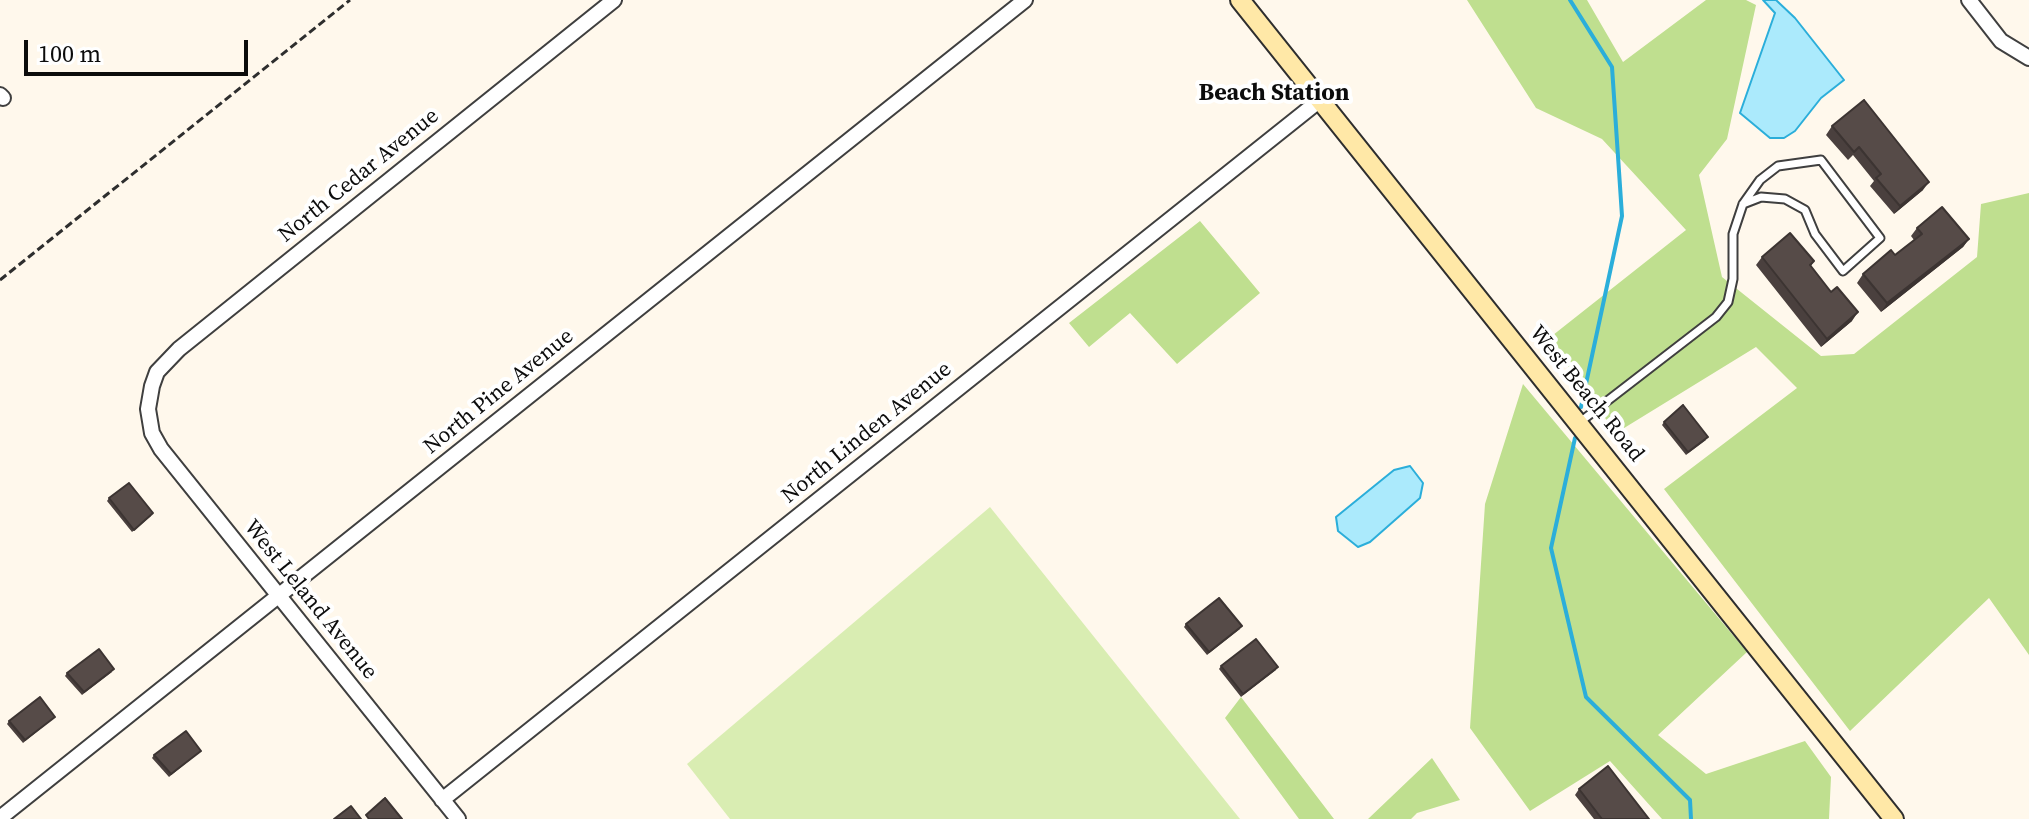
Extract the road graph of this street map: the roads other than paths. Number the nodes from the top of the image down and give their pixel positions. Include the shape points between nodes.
1 (614, 0) edge
2 (1025, 0) edge
3 (1240, 0) edge
4 (1969, 0) edge
5 (2029, 58) edge
6 (1320, 100) junction
7 (1743, 204) junction
8 (150, 399) joint
9 (1579, 424) junction
10 (278, 596) junction
11 (442, 800) junction
12 (0, 818) edge
13 (458, 819) edge
14 (1894, 819) edge

1 - 8 street, North Cedar Avenue via 179,349 157,372
2 - 10 street, North Pine Avenue
3 - 6 street, West Beach Road
4 - 5 street via 2001,41
6 - 9 street, West Beach Road
6 - 11 street, North Linden Avenue
7 - 7 lane via 1778,166 1821,160 1880,238 1843,271 1815,234 1805,210 1785,199 1761,197
7 - 9 lane via 1733,234 1728,302 1716,317
8 - 10 street, West Leland Avenue via 152,433 161,449
9 - 14 street, West Beach Road
10 - 11 street, West Leland Avenue
10 - 12 street, North Pine Avenue
11 - 13 street, West Leland Avenue

